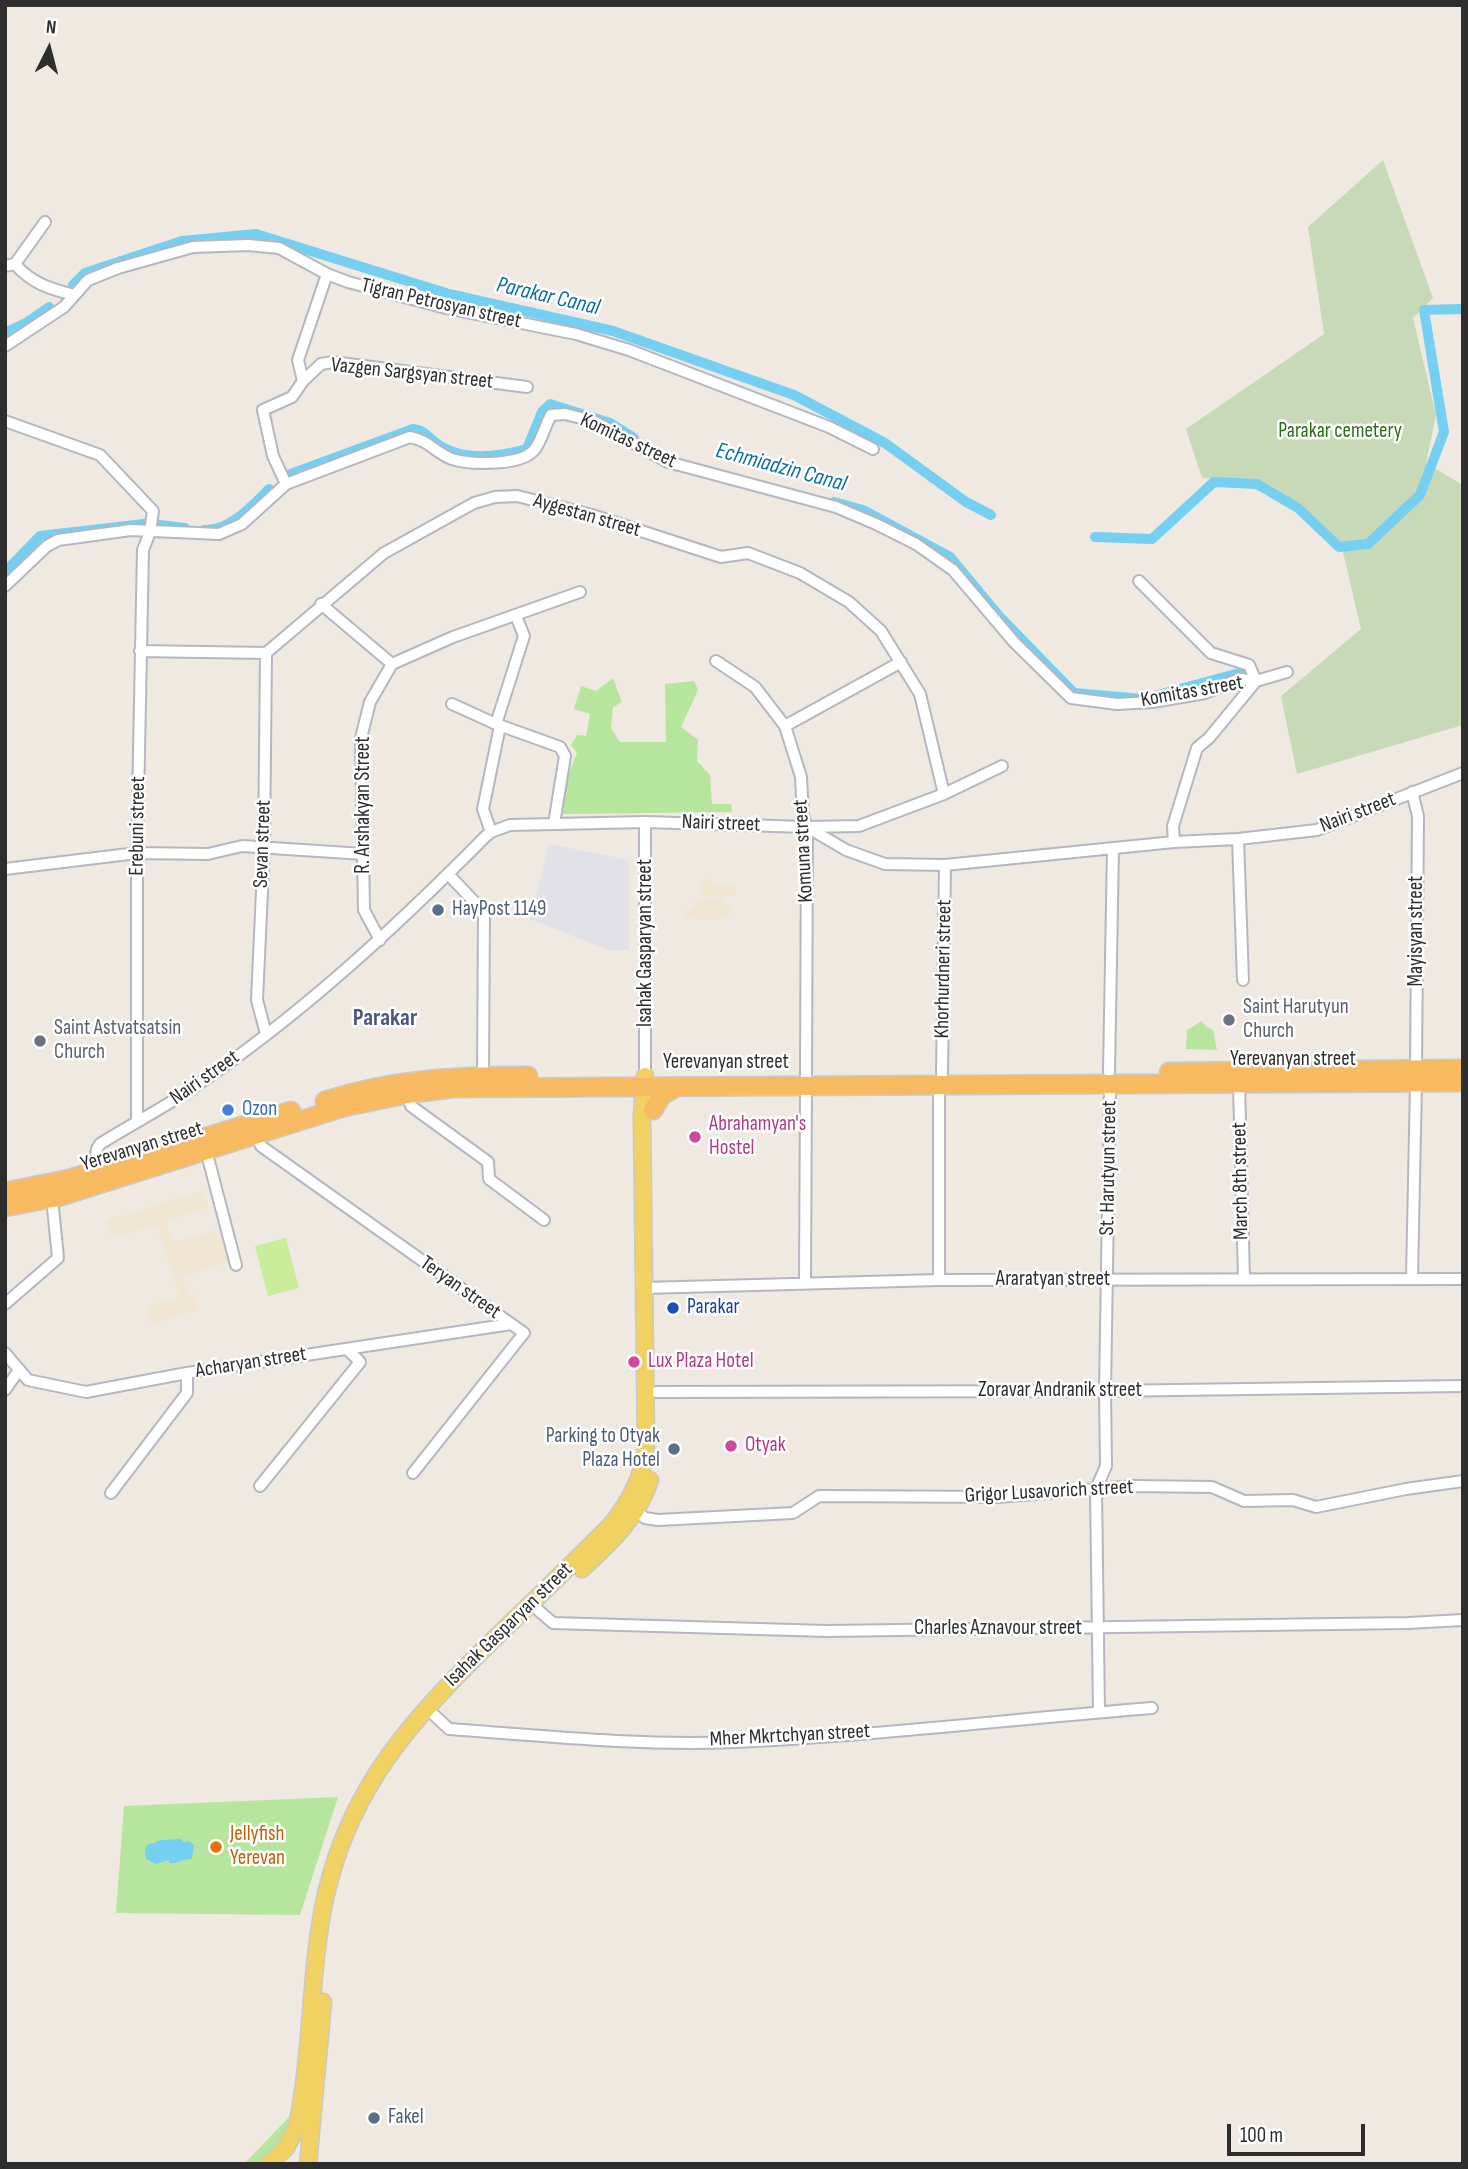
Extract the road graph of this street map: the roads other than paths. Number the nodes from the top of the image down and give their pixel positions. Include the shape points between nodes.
1 (45, 222) dead end
2 (10, 265) edge
3 (327, 274) junction
4 (74, 295) junction
5 (5, 346) edge
6 (303, 381) junction
7 (527, 387) dead end
8 (5, 421) edge
9 (873, 449) dead end
10 (286, 484) junction
11 (150, 533) junction
12 (1139, 581) dead end
13 (5, 586) edge
14 (580, 592) dead end
15 (321, 604) junction
16 (516, 616) junction
17 (140, 651) junction
18 (267, 653) junction
19 (716, 661) dead end
20 (901, 662) junction
21 (392, 664) junction
22 (1287, 672) dead end
23 (1256, 681) junction
24 (452, 705) dead end
25 (498, 725) junction
26 (785, 726) junction
27 (1002, 766) dead end
28 (1463, 774) edge
29 (1412, 792) junction
30 (944, 793) junction
31 (645, 822) junction
32 (554, 824) junction
33 (807, 827) junction
34 (491, 832) junction
35 (1238, 839) junction
36 (1174, 842) junction
37 (264, 848) junction
38 (1113, 848) junction
39 (137, 853) junction
40 (363, 855) junction
41 (945, 865) junction
42 (5, 869) edge
43 (448, 874) junction
44 (380, 940) junction
45 (1243, 980) dead end
46 (266, 1034) junction
47 (1463, 1069) edge
48 (483, 1076) junction
49 (1416, 1076) junction
50 (648, 1078) junction
51 (1110, 1078) junction
52 (941, 1079) junction
53 (806, 1080) junction
54 (1463, 1082) edge
55 (1239, 1083) junction
56 (680, 1086) junction
57 (407, 1094) junction
58 (653, 1110) junction
59 (137, 1122) junction
60 (256, 1135) junction
61 (206, 1150) junction
62 (93, 1172) junction
63 (5, 1192) edge
64 (51, 1198) junction
65 (5, 1207) edge
66 (544, 1220) dead end
67 (236, 1265) dead end
68 (1412, 1278) junction
69 (1244, 1279) junction
70 (1463, 1279) edge
71 (939, 1280) junction
72 (1107, 1280) junction
73 (805, 1282) junction
74 (649, 1287) junction
75 (5, 1304) edge
76 (511, 1324) junction
77 (347, 1349) junction
78 (5, 1353) edge
79 (19, 1370) junction
80 (187, 1373) junction
81 (1463, 1386) edge
82 (5, 1390) edge
83 (1105, 1391) junction
84 (656, 1392) junction
85 (413, 1473) dead end
86 (1463, 1481) edge
87 (260, 1486) dead end
88 (1096, 1489) junction
89 (111, 1493) dead end
90 (636, 1511) junction
91 (538, 1610) junction
92 (1463, 1620) edge
93 (1096, 1629) junction
94 (1152, 1708) dead end
95 (1098, 1712) junction
96 (434, 1715) junction
97 (268, 2164) edge
98 (308, 2164) edge

1 - 2 street
2 - 4 street via 36,283
3 - 4 street, Tigran Petrosyan street via 279,247 193,247 88,280
3 - 6 street via 298,360
3 - 9 street, Tigran Petrosyan street via 446,308 576,334 629,350 830,427
4 - 5 street, Tigran Petrosyan street via 46,322
6 - 7 street, Vazgen Sargsyan street via 321,364 333,362
6 - 10 street, Vazgen Sargsyan street via 292,397 262,410 273,456
8 - 11 street via 100,454 153,511
10 - 11 street, Komitas street via 242,524 219,534
10 - 23 street, Komitas street via 410,437 424,440 454,460 499,463 525,458 535,449 551,415 565,414 593,421 668,463 836,508 916,544 953,570 1014,642 1070,698 1117,704 1153,702 1205,693 1240,679
11 - 13 street, Komitas street via 131,530 58,540
11 - 17 street, Erebuni street via 143,550
12 - 23 street via 1211,653 1249,665
14 - 16 street
15 - 18 street, Aygestan street
15 - 20 street, Aygestan street via 384,553 474,503 517,496 721,557 748,552 800,573 849,602 881,631
15 - 21 street
16 - 21 street
16 - 25 street via 524,636
17 - 18 street
17 - 39 street, Erebuni street
18 - 37 street, Sevan street
19 - 26 street, Komuna street via 755,687
20 - 26 street
20 - 30 street, Aygestan street via 920,694
21 - 40 street, R. Arshakyan Street via 370,702 362,738
22 - 23 street, Komitas street
23 - 36 street via 1196,748 1173,826
24 - 25 street
25 - 32 street via 560,747 565,756
25 - 34 street via 483,809
26 - 33 street, Komuna street via 800,778
27 - 30 street
28 - 29 street, Nairi street
29 - 35 street, Nairi street via 1317,830
29 - 49 street, Mayisyan street via 1418,817
30 - 33 street via 859,826
31 - 32 street, Nairi street
31 - 33 street, Nairi street
31 - 50 street, Isahak Gasparyan street
32 - 34 street, Nairi street via 510,825
33 - 41 street, Nairi street via 846,850 885,864
33 - 53 street, Komuna street
34 - 43 street, Nairi street
35 - 36 street, Nairi street
35 - 45 street
36 - 38 street, Nairi street
37 - 39 street via 242,846 208,854
37 - 40 street
37 - 46 street, Sevan street via 257,1000
38 - 41 street, Nairi street
38 - 51 street, St. Harutyun street
39 - 42 street
39 - 59 street, Erebuni street
40 - 44 street, R. Arshakyan Street via 364,910
41 - 52 street, Khorhurdneri street
43 - 44 street, Nairi street
43 - 48 street via 484,912
44 - 46 street, Nairi street
46 - 59 street, Nairi street via 192,1089
47 - 49 highway, Yerevanyan street
48 - 50 highway, Yerevanyan street
48 - 62 highway, Yerevanyan street via 434,1077 359,1090
49 - 51 highway, Yerevanyan street
49 - 54 highway, Yerevanyan street
49 - 55 highway, Yerevanyan street
49 - 68 street, Mayisyan street
50 - 53 highway, Yerevanyan street
50 - 56 highway, Yerevanyan street
50 - 57 highway, Yerevanyan street
50 - 58 main road, Isahak Gasparyan street
50 - 74 main road, Isahak Gasparyan street
51 - 52 highway, Yerevanyan street
51 - 55 highway, Yerevanyan street
51 - 72 street, St. Harutyun street
52 - 53 highway, Yerevanyan street
52 - 71 street, Khorhurdneri street
53 - 56 highway, Yerevanyan street
53 - 73 street, Komuna street
55 - 69 street, March 8th street
56 - 58 highway via 662,1095
57 - 60 highway, Yerevanyan street via 344,1107
57 - 66 street via 411,1106 488,1162 489,1179
58 - 74 main road, Isahak Gasparyan street
59 - 62 street, Nairi street via 98,1146
60 - 61 highway, Yerevanyan street
60 - 76 street, Teryan street via 261,1146
61 - 64 highway, Yerevanyan street
61 - 67 street
62 - 63 highway, Yerevanyan street
64 - 65 highway, Yerevanyan street
64 - 75 street via 58,1258
68 - 69 street, Araratyan street
68 - 70 street, Araratyan street
69 - 72 street, Araratyan street
71 - 72 street, Araratyan street
71 - 73 street, Araratyan street
72 - 83 street, St. Harutyun street
73 - 74 street, Araratyan street
74 - 84 main road, Isahak Gasparyan street
74 - 97 main road, Isahak Gasparyan street via 646,1448 638,1483 610,1526 424,1710 387,1756 358,1807 326,1896 297,2126 286,2148
76 - 77 street, Acharyan street
76 - 85 street, Teryan street via 524,1334
77 - 80 street, Acharyan street
77 - 87 street via 360,1362
78 - 79 street, Acharyan street
79 - 80 street, Acharyan street via 28,1380 86,1392
79 - 82 street
80 - 89 street via 187,1393
81 - 83 street, Zoravar Andranik street
83 - 84 street, Zoravar Andranik street
83 - 88 street, St. Harutyun street via 1106,1466
84 - 90 main road, Isahak Gasparyan street via 655,1461
86 - 88 street, Grigor Lusavorich street via 1316,1507 1293,1500 1244,1501 1212,1487
88 - 90 street, Grigor Lusavorich street via 998,1497 819,1496 793,1513 658,1520
88 - 93 street, St. Harutyun street
90 - 91 main road, Isahak Gasparyan street
91 - 93 street, Charles Aznavour street via 553,1623 566,1624 827,1631
91 - 96 main road, Isahak Gasparyan street
92 - 93 street, Charles Aznavour street
93 - 95 street, St. Harutyun street
94 - 95 street, Mher Mkrtchyan street
95 - 96 street, Mher Mkrtchyan street via 1008,1723 734,1742 612,1741 449,1729
96 - 98 main road, Isahak Gasparyan street via 381,1786 344,1867 330,1936

